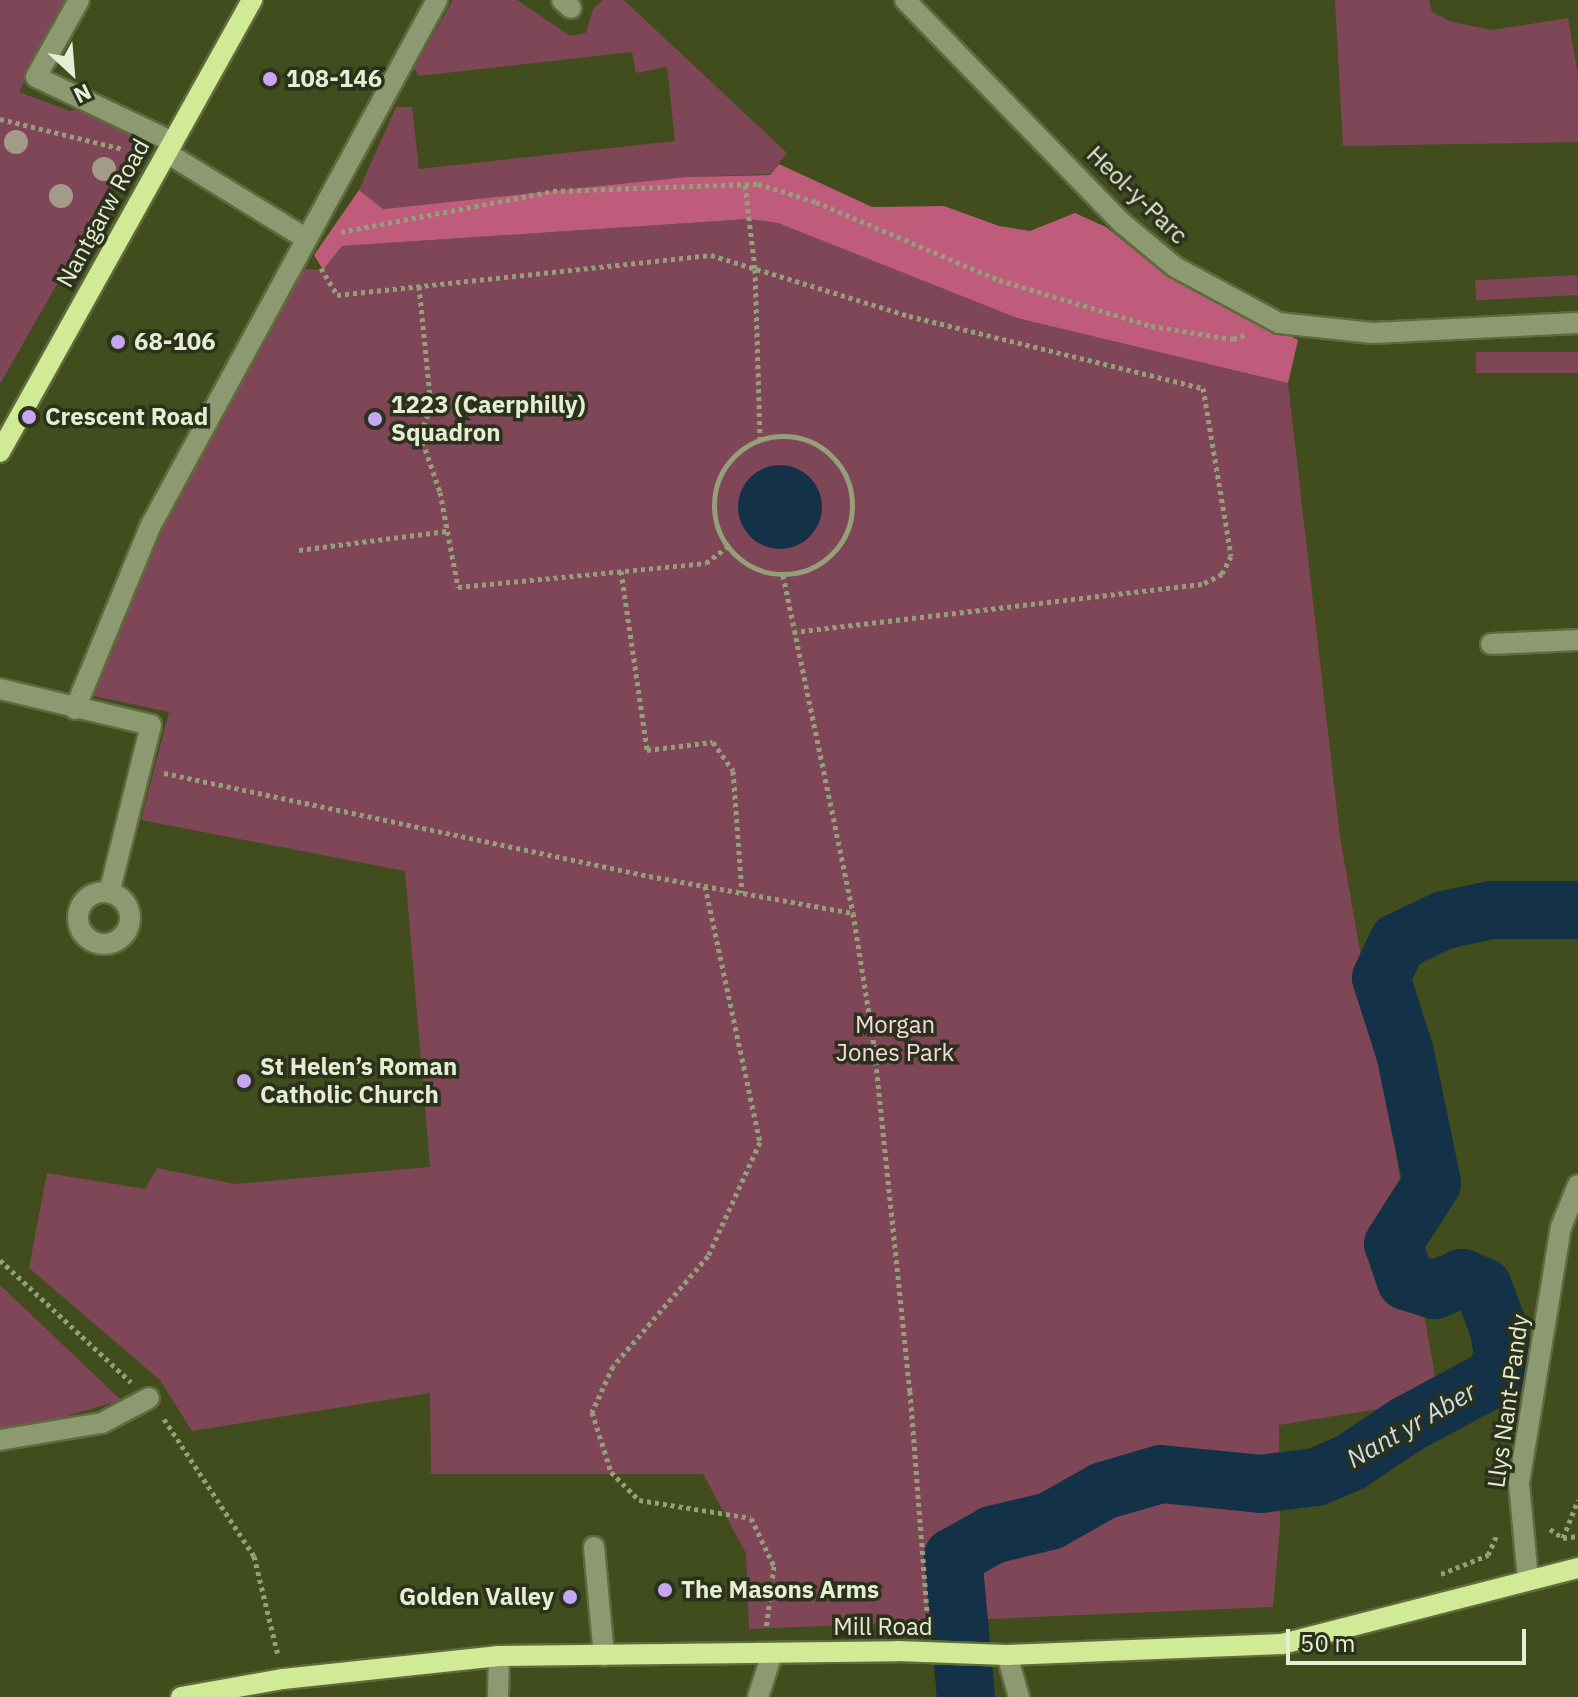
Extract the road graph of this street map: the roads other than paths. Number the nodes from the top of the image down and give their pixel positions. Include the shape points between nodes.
1 (79, 0) edge
2 (252, 0) edge
3 (437, 0) edge
4 (905, 0) edge
5 (170, 147) junction
6 (305, 238) junction
7 (1578, 323) edge
8 (0, 452) edge
9 (1578, 640) edge
10 (1491, 644) dead end
11 (0, 689) edge
12 (75, 709) junction
13 (109, 893) dead end
14 (1578, 1185) edge
15 (149, 1398) road end
16 (0, 1440) edge
17 (594, 1547) dead end
18 (1578, 1568) edge
19 (1528, 1579) junction
20 (772, 1654) junction
21 (999, 1655) junction
22 (499, 1656) junction
23 (604, 1656) junction
24 (181, 1697) edge
25 (498, 1697) edge
26 (758, 1697) edge
27 (1019, 1697) edge

1 - 5 street via 36,77
2 - 5 main road, Nantgarw Road
3 - 6 street
4 - 7 street, Heol-y-Parc via 1122,223 1175,267 1279,323 1372,333
5 - 6 street
5 - 8 main road, Nantgarw Road
6 - 12 street via 151,525
9 - 10 street
11 - 12 street
12 - 13 street via 151,725
14 - 19 street, Llys Nant-Pandy via 1561,1227 1519,1483
15 - 16 street via 102,1423
17 - 23 street
18 - 19 main road, Mill Road
19 - 21 main road, Mill Road via 1282,1644
20 - 21 main road, Mill Road
20 - 23 main road, Mill Road
20 - 26 street
21 - 27 street
22 - 23 main road, Mill Road
22 - 24 main road, Mill Road via 283,1679
22 - 25 street

